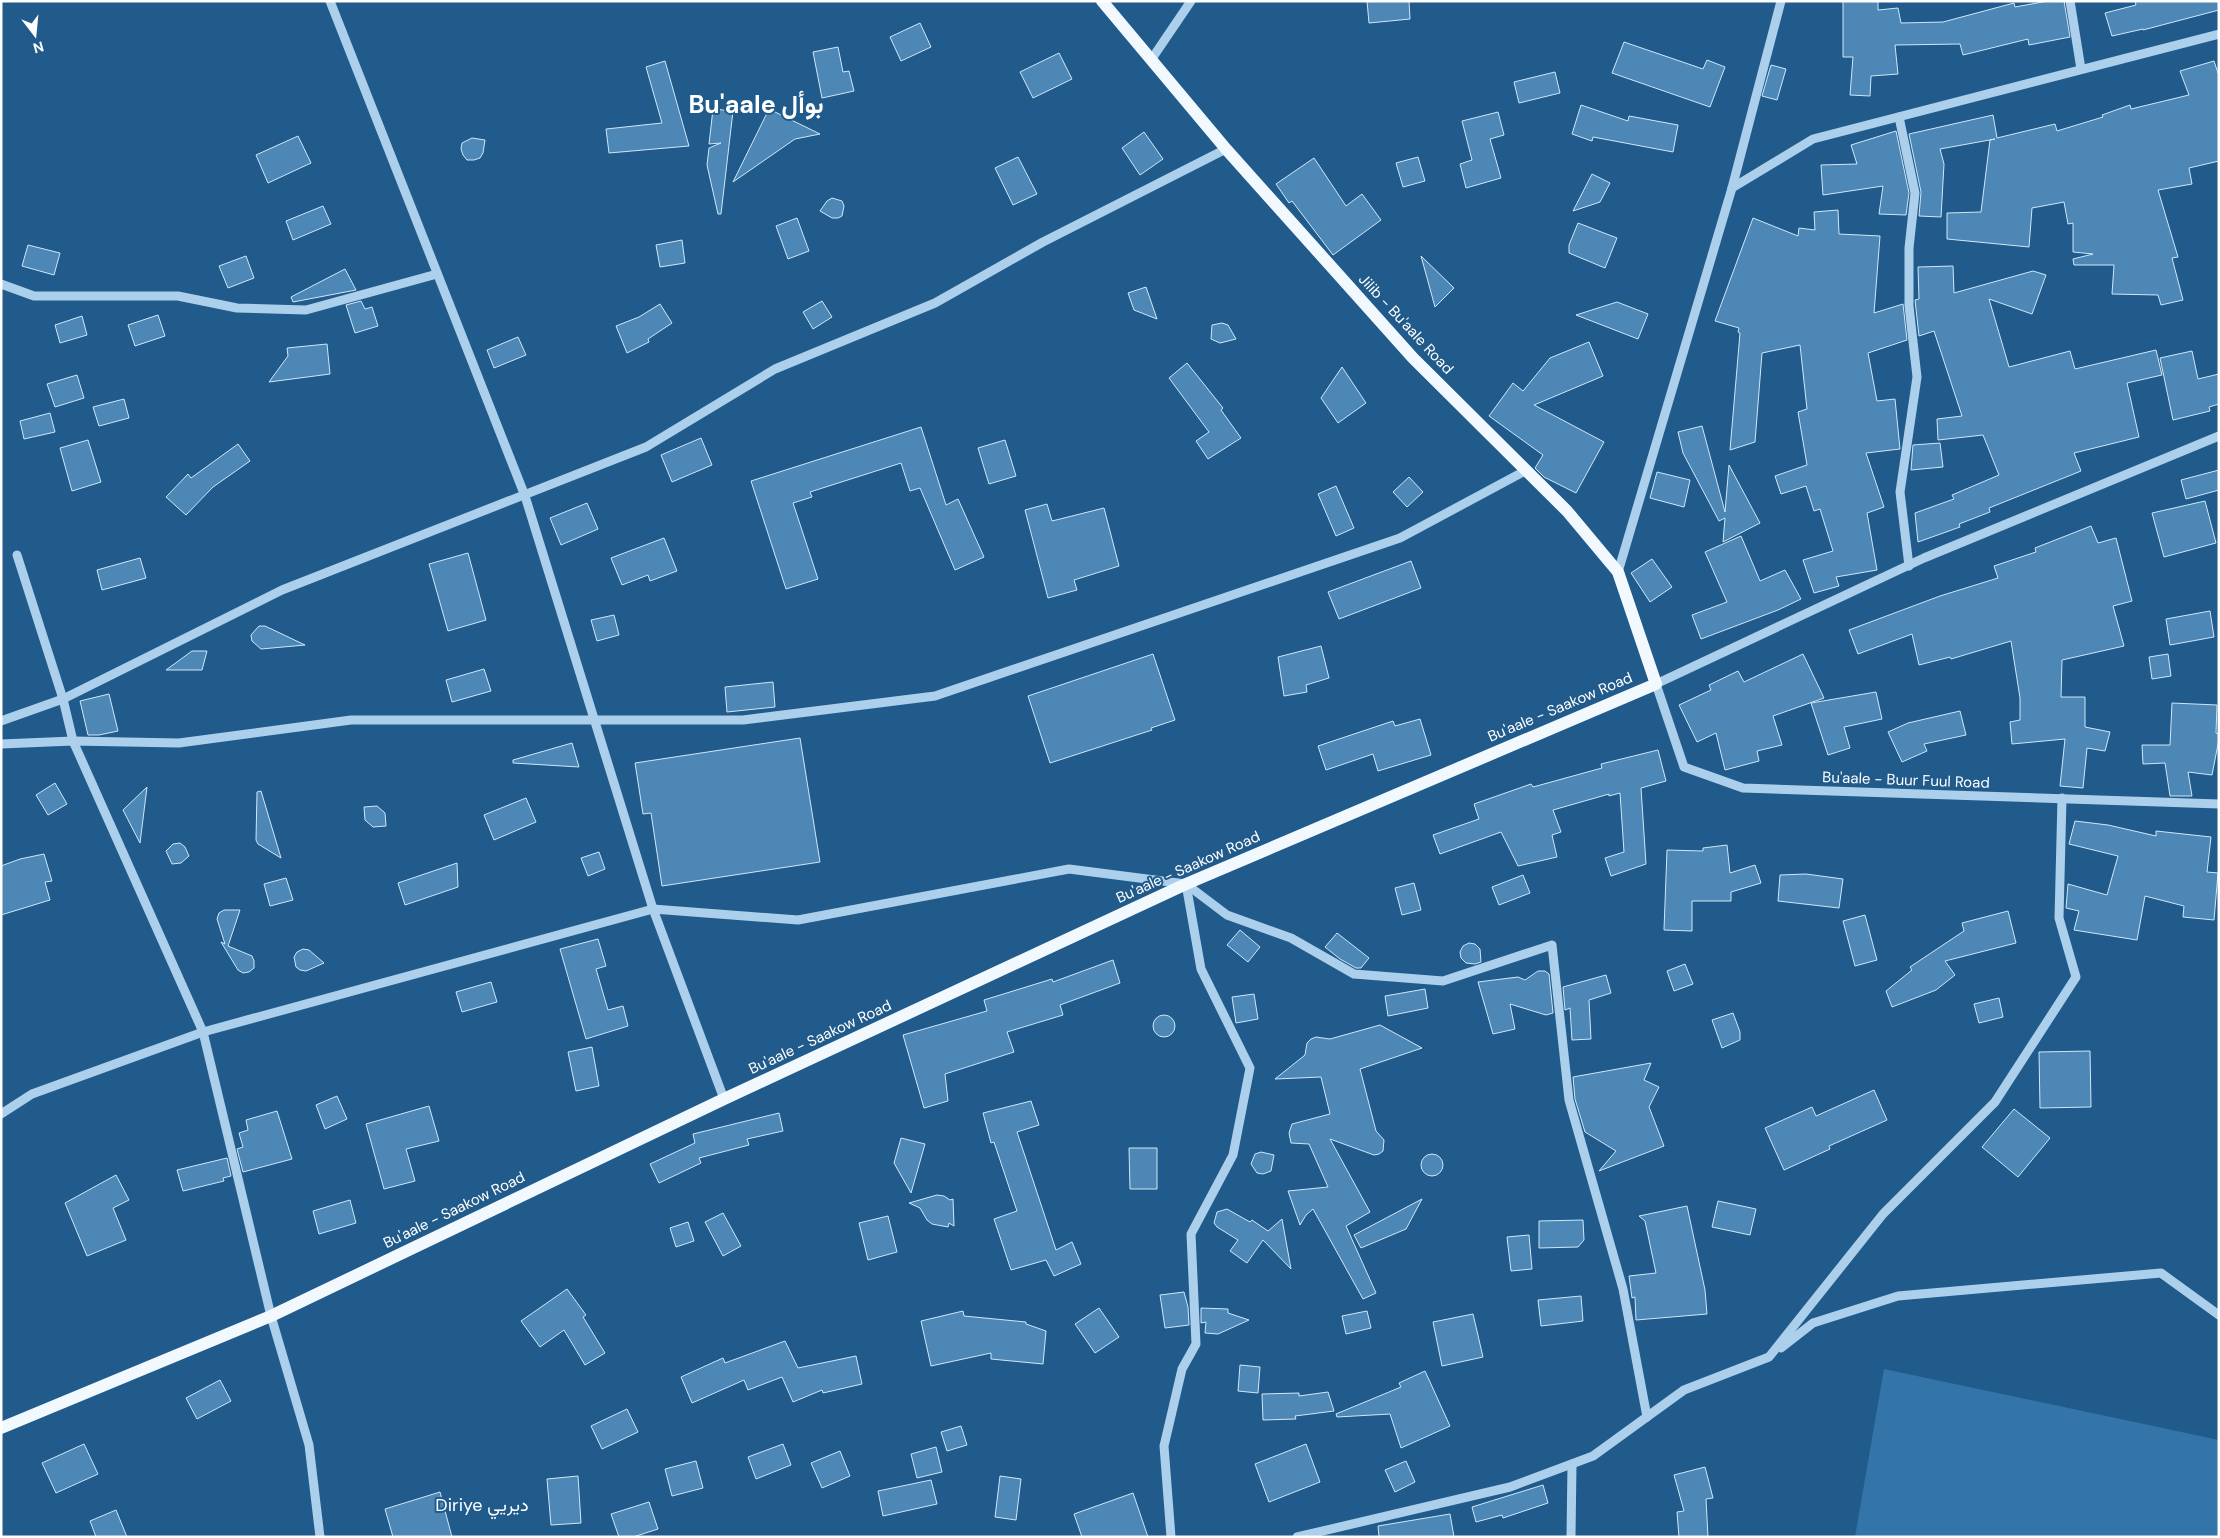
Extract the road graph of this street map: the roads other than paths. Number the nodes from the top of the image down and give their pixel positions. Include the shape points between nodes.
1 (330, 1) edge
2 (1102, 1) edge
3 (1191, 1) edge
4 (1781, 1) edge
5 (2070, 1) edge
6 (2219, 34) edge
7 (1151, 60) junction
8 (2081, 69) junction
9 (1900, 117) junction
10 (1226, 149) junction
11 (1732, 188) junction
12 (437, 274) junction
13 (1, 284) edge
14 (2219, 436) edge
15 (1525, 470) junction
16 (525, 496) junction
17 (17, 555) dead end
18 (1909, 566) junction
19 (1618, 572) junction
20 (1656, 684) junction
21 (63, 699) junction
22 (594, 719) junction
23 (1, 722) edge
24 (73, 741) junction
25 (1, 744) edge
26 (2062, 798) junction
27 (2219, 804) edge
28 (1186, 884) junction
29 (653, 909) junction
30 (202, 1032) junction
31 (724, 1099) junction
32 (1, 1114) edge
33 (2219, 1315) edge
34 (271, 1316) junction
35 (1769, 1357) junction
36 (1647, 1417) junction
37 (1, 1428) edge
38 (1572, 1464) junction
39 (320, 1537) edge
40 (1171, 1537) edge
41 (1296, 1537) edge
42 (1571, 1537) edge

1 - 12 street
2 - 7 main road, Jilib - Bu'aale Road
3 - 7 street
4 - 11 street
5 - 8 street
6 - 8 street
7 - 10 main road, Jilib - Bu'aale Road
8 - 9 street
9 - 11 street via 1813,139
9 - 18 street via 1915,193 1909,248 1908,306 1917,377 1900,492
10 - 15 main road, Jilib - Bu'aale Road via 1413,358
10 - 16 street via 1043,242 934,303 775,369 646,447
11 - 19 street
12 - 13 street via 306,310 237,308 178,296 34,296
12 - 16 street
14 - 18 street
15 - 19 main road, Jilib - Bu'aale Road via 1567,511
15 - 22 street via 1400,538 935,696 743,720
16 - 21 street via 282,590
16 - 22 street
17 - 21 street
18 - 20 street
19 - 20 main road, Jilib - Bu'aale Road
20 - 26 street, Bu'aale - Buur Fuul Road via 1684,767 1743,788
20 - 28 main road, Bu'aale - Saakow Road
21 - 23 street
21 - 24 street
22 - 24 street via 351,720 179,743
22 - 29 street
24 - 25 street
24 - 30 street
26 - 27 street, Bu'aale - Buur Fuul Road
26 - 35 street via 2059,918 2076,977 1996,1102 1883,1214
28 - 29 street via 1069,869 798,920
28 - 31 main road, Bu'aale - Saakow Road
28 - 36 street via 1227,915 1291,938 1354,974 1443,981 1552,945 1568,1100 1623,1289
28 - 40 street via 1201,970 1250,1068 1233,1155 1191,1234 1196,1344 1182,1369 1164,1446
29 - 30 street
29 - 31 street
30 - 32 street via 32,1094
30 - 34 street
31 - 34 main road, Bu'aale - Saakow Road
33 - 35 street via 2161,1273 1898,1296 1813,1323
34 - 37 main road, Bu'aale - Saakow Road
34 - 39 street via 309,1444
35 - 36 street via 1684,1390
36 - 38 street via 1593,1456
38 - 41 street via 1510,1487
38 - 42 street

